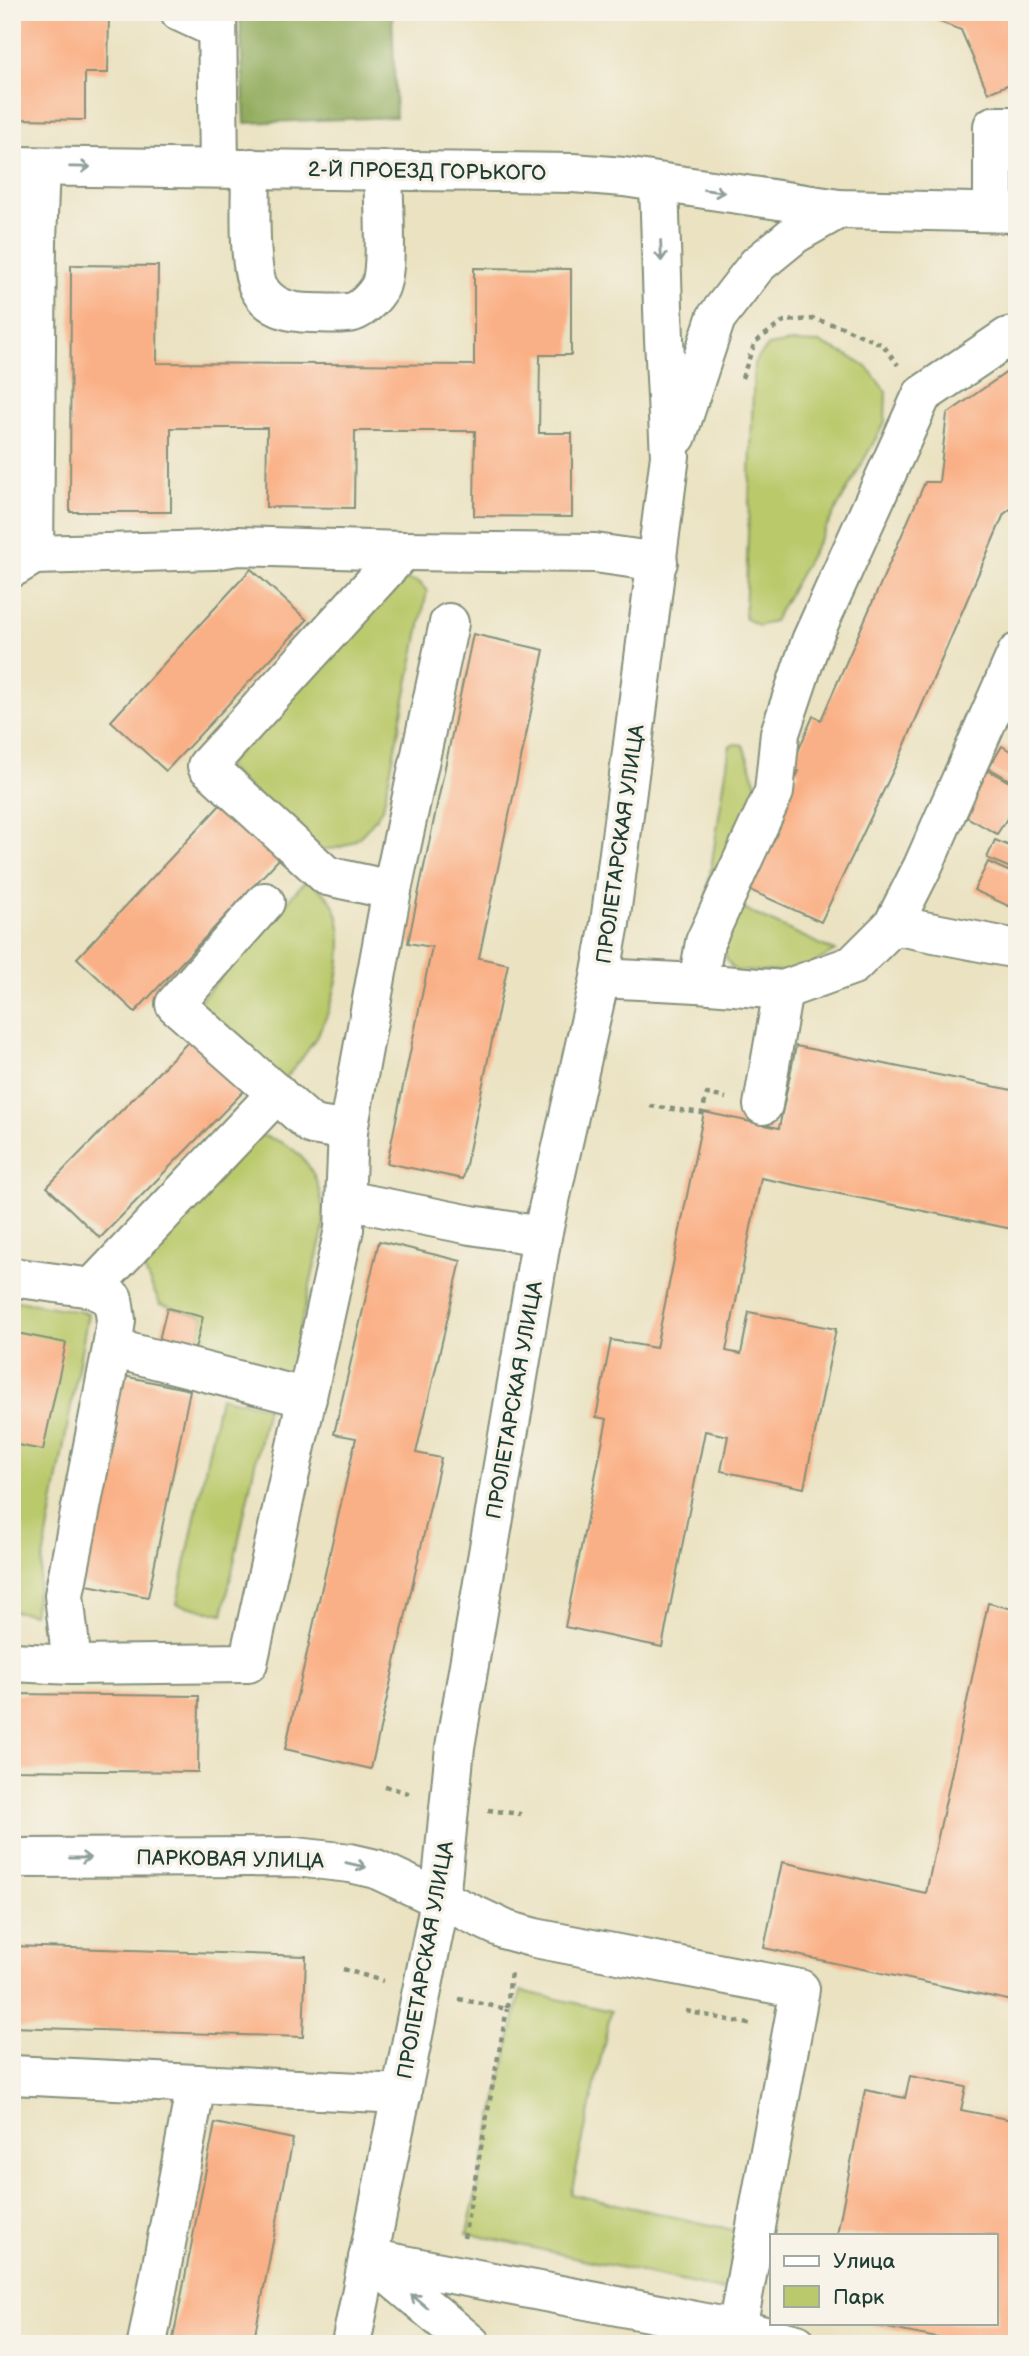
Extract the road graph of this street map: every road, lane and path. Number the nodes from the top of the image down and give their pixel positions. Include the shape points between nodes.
1 (180, 12) edge
2 (217, 21) edge
3 (1017, 126) edge
4 (26, 166) edge
5 (235, 168) junction
6 (383, 170) junction
7 (659, 183) junction
8 (839, 209) junction
9 (1005, 213) edge
10 (1017, 335) edge
11 (742, 377) dead end
12 (922, 395) junction
13 (670, 456) junction
14 (403, 551) junction
15 (23, 561) edge
16 (659, 562) junction
17 (449, 623) dead end
18 (1017, 653) edge
19 (392, 890) junction
20 (265, 902) dead end
21 (893, 925) junction
22 (1017, 949) edge
23 (600, 978) junction
24 (698, 983) junction
25 (783, 990) junction
26 (277, 1093) junction
27 (762, 1105) dead end
28 (650, 1106) dead end
29 (702, 1113) dead end
30 (348, 1131) junction
31 (346, 1200) junction
32 (542, 1236) junction
33 (12, 1277) edge
34 (92, 1287) junction
35 (113, 1348) junction
36 (307, 1398) junction
37 (12, 1662) edge
38 (72, 1665) junction
39 (12, 1858) edge
40 (440, 1901) junction
41 (506, 2009) dead end
42 (12, 2075) edge
43 (196, 2085) junction
44 (402, 2094) junction
45 (368, 2258) junction
46 (457, 2276) junction
47 (737, 2329) junction
48 (147, 2344) edge
49 (351, 2344) edge
50 (471, 2344) edge
51 (797, 2344) edge

1 - 2 street
2 - 5 street
3 - 9 street via 993,125
4 -> 5 street, 2-Й ПРОЕЗД ГОРЬКОГО
4 - 15 street via 37,240
5 - 6 street, 2-Й ПРОЕЗД ГОРЬКОГО
5 - 6 street via 259,289 273,304 292,313 355,312 380,286
6 - 7 street, 2-Й ПРОЕЗД ГОРЬКОГО via 573,173
7 -> 8 street, 2-Й ПРОЕЗД ГОРЬКОГО
7 -> 13 street, ПРОЛЕТАРСКАЯ УЛИЦА
8 - 9 street
8 - 13 street, ПРОЛЕТАРСКАЯ УЛИЦА via 795,234 757,265 716,318
10 - 12 street
11 - 12 path via 755,342 784,321 814,319 883,345
12 - 24 street via 811,641 780,733 775,792 705,942
13 - 16 street, ПРОЛЕТАРСКАЯ УЛИЦА
14 - 15 street via 237,546
14 - 16 street via 595,553
14 - 19 street via 207,766 327,876
16 - 23 street, ПРОЛЕТАРСКАЯ УЛИЦА
17 - 19 street
18 - 21 street
19 - 30 street
20 - 26 street via 175,1004
21 - 22 street
21 - 25 street via 853,965
23 - 24 street
23 - 32 street, ПРОЛЕТАРСКАЯ УЛИЦА
24 - 25 street
25 - 27 street
26 - 30 street via 312,1125
26 - 34 street
28 - 29 path
30 - 31 street
31 - 32 street
31 - 36 street via 344,1229
32 - 40 street, ПРОЛЕТАРСКАЯ УЛИЦА via 456,1747
33 - 34 street
34 - 35 street via 113,1299
35 - 36 street
35 - 38 street via 64,1595
36 - 38 street via 248,1663
37 - 38 street
39 -> 40 street, ПАРКОВАЯ УЛИЦА via 296,1857 376,1869
40 - 44 street, ПРОЛЕТАРСКАЯ УЛИЦА
40 - 47 street, ПАРКОВАЯ УЛИЦА via 535,1938 800,1989
41 - 46 path
42 - 43 street
43 - 44 street
43 - 48 street
44 - 45 street, ПРОЛЕТАРСКАЯ УЛИЦА
45 - 46 street
45 - 49 street, ПРОЛЕТАРСКАЯ УЛИЦА
50 -> 45 street
46 - 47 street
47 - 51 street

